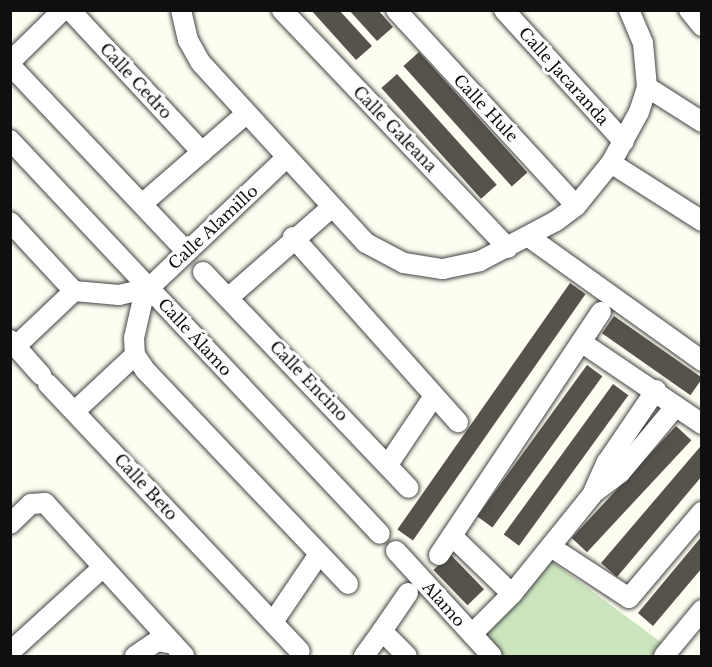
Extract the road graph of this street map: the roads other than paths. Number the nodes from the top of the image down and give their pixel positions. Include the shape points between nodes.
1 (63, 10) edge
2 (70, 10) edge
3 (181, 10) edge
4 (282, 10) edge
5 (396, 10) edge
6 (504, 10) edge
7 (521, 10) edge
8 (630, 10) edge
9 (689, 10) edge
10 (702, 26) edge
11 (533, 43) junction
12 (10, 63) edge
13 (646, 87) junction
14 (246, 114) junction
15 (702, 122) edge
16 (10, 140) edge
17 (624, 142) junction
18 (202, 152) junction
19 (286, 158) junction
20 (610, 163) junction
21 (328, 203) junction
22 (142, 204) junction
23 (576, 206) junction
24 (702, 221) edge
25 (10, 222) edge
26 (292, 237) junction
27 (530, 237) junction
28 (508, 248) junction
29 (187, 252) junction
30 (203, 272) dead end
31 (147, 289) junction
32 (74, 291) junction
33 (228, 298) junction
34 (601, 312) dead end
35 (581, 342) junction
36 (13, 343) edge
37 (135, 355) junction
38 (702, 361) edge
39 (656, 390) junction
40 (434, 396) junction
41 (676, 406) junction
42 (75, 411) junction
43 (458, 422) dead end
44 (702, 424) edge
45 (389, 463) junction
46 (410, 488) dead end
47 (592, 495) junction
48 (702, 512) edge
49 (10, 524) edge
50 (380, 534) dead end
51 (452, 536) junction
52 (551, 547) junction
53 (396, 551) dead end
54 (319, 554) junction
55 (439, 555) dead end
56 (103, 567) junction
57 (348, 584) dead end
58 (408, 593) dead end
59 (512, 594) junction
60 (702, 610) edge
61 (273, 622) junction
62 (382, 631) junction
63 (472, 634) junction
64 (168, 643) junction
65 (300, 651) dead end
66 (10, 652) edge
67 (135, 657) edge
68 (184, 657) edge
69 (364, 657) edge
70 (407, 657) edge
71 (492, 657) edge
72 (664, 657) edge

1 - 12 street
2 - 18 street, Calle Cedro
3 - 14 street via 194,52
4 - 28 street, Calle Galeana
5 - 23 street, Calle Hule
6 - 11 street, Calle Jacaranda
7 - 11 street
8 - 13 street via 643,43
9 - 10 street
11 - 17 street, Calle Jacaranda
12 - 22 street
13 - 15 street
13 - 17 street
14 - 18 street
14 - 19 street
16 - 31 street, Calle Álamo
17 - 20 street
18 - 22 street
19 - 21 street
19 - 29 street, Calle Alamillo
20 - 23 street
20 - 24 street
21 - 26 street via 297,226
21 - 28 street via 366,243 404,263 456,268
22 - 29 street
23 - 27 street
25 - 32 street
26 - 33 street
26 - 40 street
27 - 28 street
27 - 38 street
29 - 31 street, Calle Alamillo
30 - 33 street, Calle Encino
31 - 32 street via 103,295
31 - 37 street via 135,327
31 - 50 street, Calle Álamo
32 - 36 street
33 - 45 street, Calle Encino
34 - 35 street
35 - 39 street
35 - 51 street
36 - 42 street, Calle Beto
37 - 42 street
37 - 54 street via 144,370
39 - 41 street
39 - 47 street via 608,462
40 - 43 street
40 - 45 street
41 - 44 street
41 - 47 street via 620,473
42 - 61 street, Calle Beto
45 - 46 street, Calle Encino
47 - 52 street
48 - 52 street via 629,598
49 - 56 street via 31,504 45,503
51 - 55 street
51 - 59 street
52 - 59 street
53 - 63 street, Alamo
54 - 57 street
54 - 61 street
56 - 64 street
56 - 66 street
58 - 62 street
59 - 63 street
60 - 72 street
61 - 65 street, Calle Beto
62 - 69 street
62 - 70 street
63 - 71 street, Alamo
64 - 67 street via 157,641
64 - 68 street

